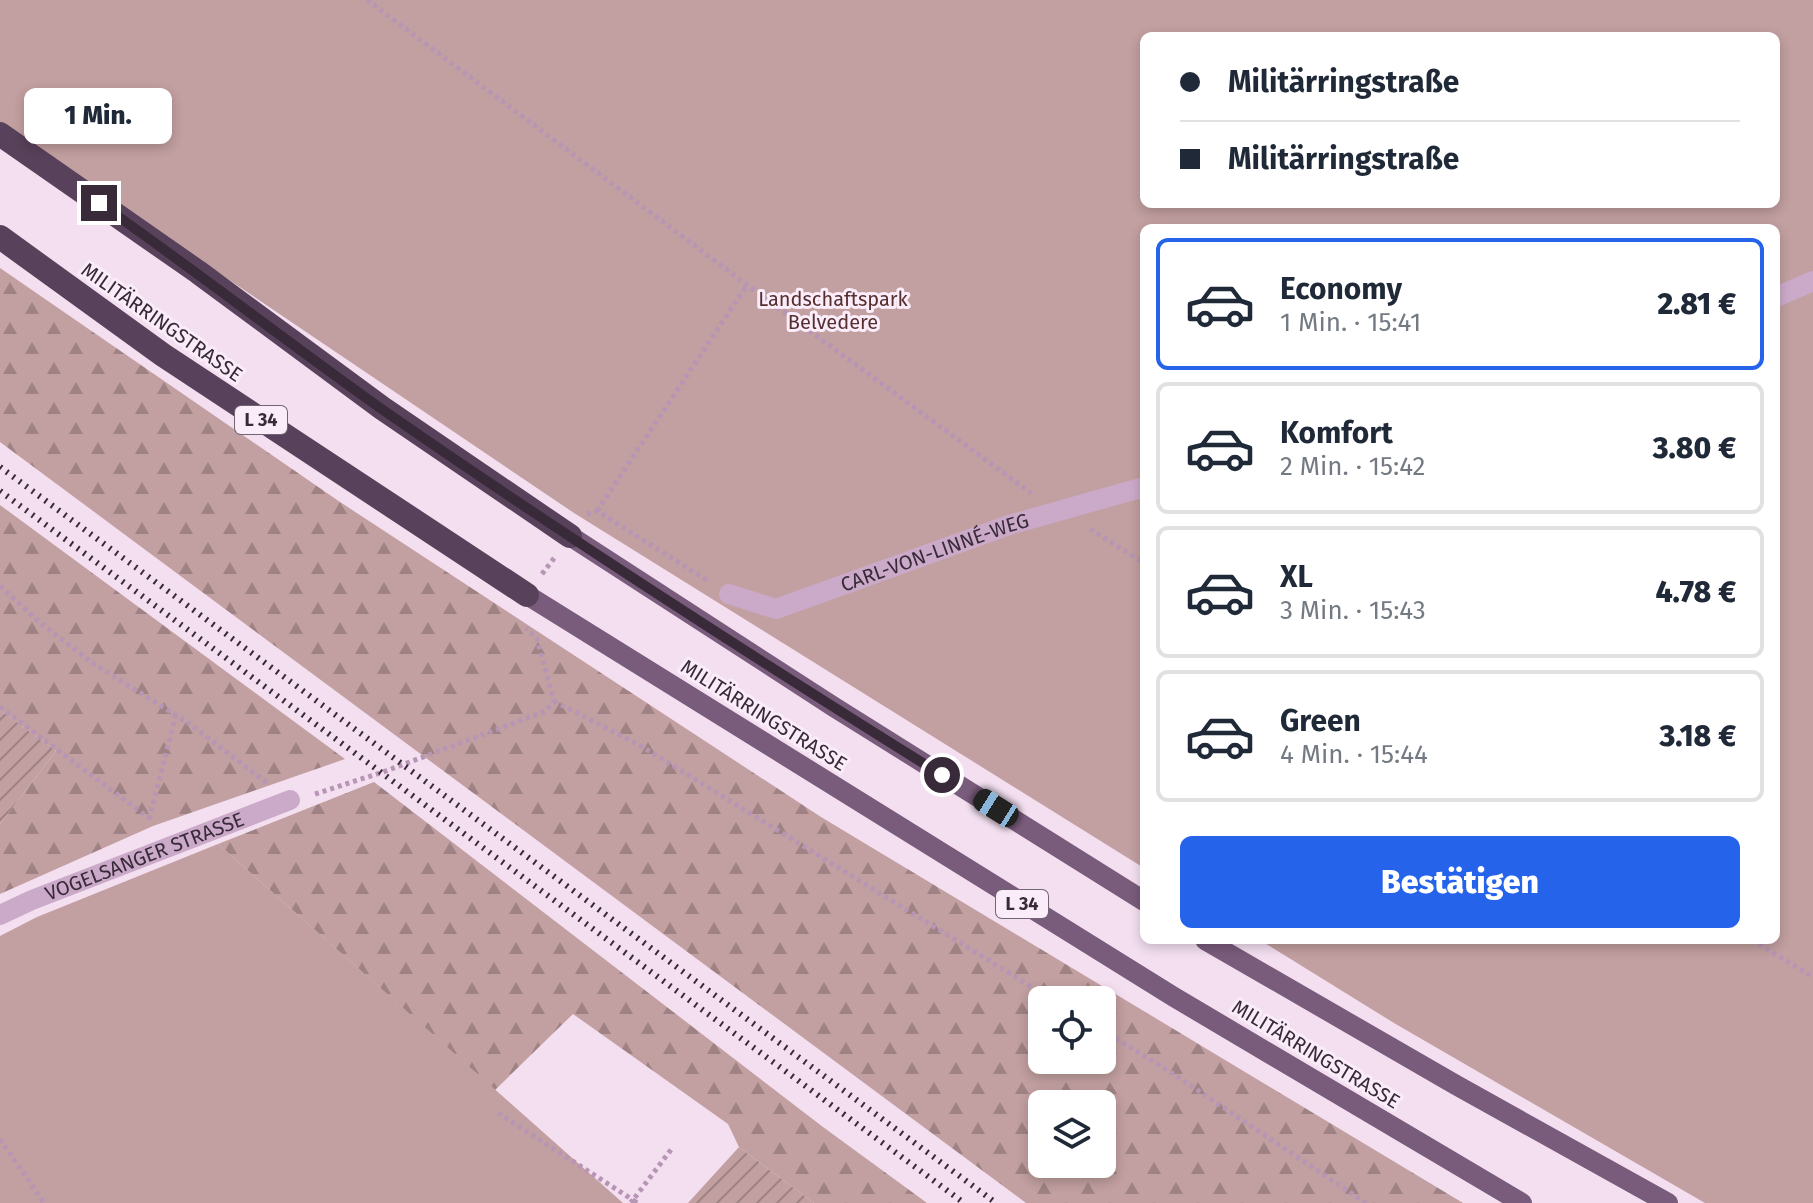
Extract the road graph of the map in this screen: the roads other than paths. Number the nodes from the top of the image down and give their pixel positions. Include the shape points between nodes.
1 (0, 134) edge
2 (0, 237) edge
3 (1813, 281) edge
4 (1780, 295) edge
5 (1140, 488) edge
6 (570, 536) joint
7 (729, 594) dead end
8 (527, 595) joint
9 (290, 800) road end
10 (1140, 898) edge
11 (0, 915) edge
12 (1212, 944) edge
13 (1522, 1203) edge
14 (1668, 1203) edge

1 - 6 highway
2 - 8 highway, MILITÄRRINGSTRASSE / L 34 via 163,355
3 - 4 street
5 - 7 street, CARL-VON-LINNÉ-WEG via 1009,525 776,609
6 - 10 main road
8 - 13 main road, MILITÄRRINGSTRASSE / L 34 via 1174,997
9 - 11 street, VOGELSANGER STRASSE
12 - 14 main road, MILITÄRRINGSTRASSE

